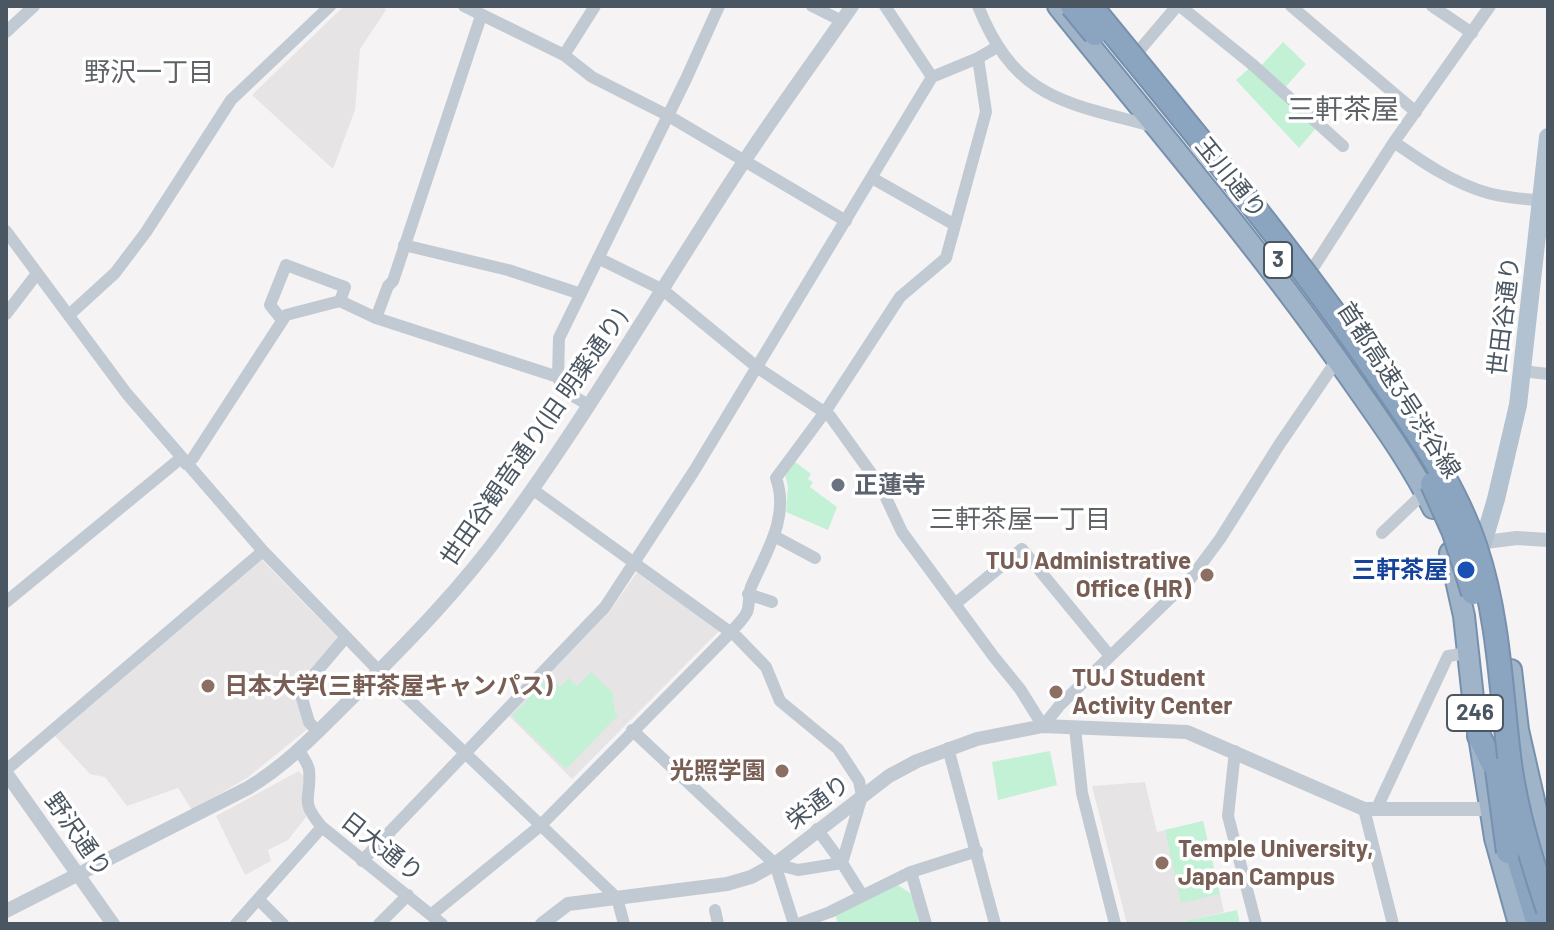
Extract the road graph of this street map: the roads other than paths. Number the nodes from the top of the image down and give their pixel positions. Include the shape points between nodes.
1 (34, 6) edge
2 (330, 6) edge
3 (464, 6) edge
4 (595, 6) edge
5 (719, 6) edge
6 (812, 6) edge
7 (852, 6) edge
8 (885, 6) edge
9 (978, 6) edge
10 (1058, 6) edge
11 (1072, 6) edge
12 (1091, 6) edge
13 (1102, 6) edge
14 (1178, 6) edge
15 (1291, 6) edge
16 (1432, 6) edge
17 (1490, 6) edge
18 (481, 16) junction
19 (842, 21) junction
20 (6, 32) edge
21 (1472, 33) junction
22 (997, 47) junction
23 (1137, 53) junction
24 (564, 55) junction
25 (978, 58) junction
26 (932, 77) junction
27 (1416, 112) junction
28 (667, 115) junction
29 (1155, 127) junction
30 (1548, 137) edge
31 (1394, 142) junction
32 (1343, 146) dead end
33 (745, 160) junction
34 (872, 178) junction
35 (1545, 201) edge
36 (846, 221) junction
37 (955, 225) junction
38 (6, 231) edge
39 (404, 245) junction
40 (598, 258) junction
41 (1313, 268) junction
42 (36, 275) junction
43 (663, 290) junction
44 (581, 294) junction
45 (340, 301) junction
46 (6, 314) edge
47 (69, 315) junction
48 (376, 318) junction
49 (282, 320) junction
50 (1337, 360) junction
51 (758, 368) junction
52 (1522, 371) junction
53 (1548, 374) edge
54 (558, 377) junction
55 (587, 404) junction
56 (827, 414) junction
57 (184, 461) junction
58 (532, 489) junction
59 (1433, 509) junction
60 (1382, 533) dead end
61 (774, 536) junction
62 (1548, 540) edge
63 (263, 551) junction
64 (1486, 551) junction
65 (815, 558) dead end
66 (635, 565) junction
67 (748, 594) junction
68 (6, 602) edge
69 (772, 602) dead end
70 (955, 604) junction
71 (1501, 608) junction
72 (1461, 615) junction
73 (731, 632) junction
74 (346, 637) junction
75 (1468, 653) junction
76 (1107, 659) junction
77 (379, 671) junction
78 (1043, 726) junction
79 (1075, 728) junction
80 (632, 730) junction
81 (318, 732) junction
82 (1479, 736) junction
83 (948, 748) junction
84 (1235, 751) junction
85 (300, 752) junction
86 (465, 754) junction
87 (1514, 770) dead end
88 (6, 772) edge
89 (862, 796) junction
90 (1370, 809) junction
91 (1490, 809) junction
92 (540, 826) junction
93 (322, 827) junction
94 (817, 829) junction
95 (977, 851) junction
96 (1547, 858) edge
97 (362, 861) junction
98 (842, 863) junction
99 (775, 864) junction
100 (911, 872) junction
101 (78, 873) junction
102 (408, 895) junction
103 (862, 895) junction
104 (617, 898) junction
105 (258, 899) junction
106 (715, 910) dead end
107 (6, 911) edge
108 (432, 914) junction
109 (1533, 917) edge
110 (113, 924) edge
111 (236, 924) edge
112 (283, 924) edge
113 (379, 924) edge
114 (442, 924) edge
115 (542, 924) edge
116 (624, 924) edge
117 (718, 924) edge
118 (796, 924) edge
119 (926, 924) edge
120 (995, 924) edge
121 (1115, 924) edge
122 (1256, 924) edge
123 (1393, 924) edge

1 - 20 street
2 - 47 street via 231,100 146,232 115,273
3 - 18 street
4 - 24 street
5 - 28 street
6 - 19 street
7 - 19 street, 世田谷観音通り(旧 明薬通り)
8 - 26 street
9 - 22 street
10 - 29 highway, 玉川通り / 246
11 - 109 highway, 首都高速3号渋谷線 / 3, bridge via 1314,307 1440,499 1472,590 1504,828
12 - 109 highway, 首都高速3号渋谷線 / 3, bridge via 1297,262 1405,414 1468,524 1486,581 1496,640 1515,796 1530,857
13 - 23 highway, 玉川通り / 246
14 - 23 street
14 - 32 street
15 - 27 street
16 - 21 street
17 - 21 street
18 - 24 street
18 - 39 street
19 - 33 street, 世田谷観音通り(旧 明薬通り)
21 - 27 street
22 - 25 street
22 - 29 street via 1023,77 1054,98
23 - 41 highway, 玉川通り / 246
24 - 28 street via 592,77
25 - 26 street
25 - 37 street via 986,112
26 - 34 street
27 - 31 street
28 - 33 street
28 - 40 street
29 - 50 highway, 玉川通り / 246 via 1246,237
30 - 35 main road, 世田谷通り
31 - 35 street via 1457,181 1489,193
31 - 41 street
33 - 36 street
33 - 43 street, 世田谷観音通り(旧 明薬通り)
34 - 36 street
34 - 37 street
35 - 52 main road, 世田谷通り
36 - 51 street
37 - 56 street via 946,258 900,297
38 - 42 street
39 - 44 street
39 - 48 street
40 - 43 street
40 - 44 street
41 - 64 highway, 玉川通り / 246 via 1383,363 1461,488
42 - 46 street
42 - 47 street
43 - 51 street
43 - 55 street, 世田谷観音通り(旧 明薬通り)
44 - 54 street via 559,338
45 - 48 street
45 - 49 street
45 - 49 street via 345,287 286,265 270,305
47 - 57 street
48 - 54 street
49 - 57 street via 246,379
50 - 59 highway, 玉川通り / 246
50 - 76 street via 1191,578
51 - 56 street
51 - 66 street
52 - 53 street
52 - 64 main road, 世田谷通り
54 - 55 street via 567,392
55 - 58 street, 世田谷観音通り(旧 明薬通り)
56 - 61 street via 776,478 781,491
56 - 70 street
57 - 63 street
57 - 68 street
58 - 66 street
58 - 77 street, 世田谷観音通り(旧 明薬通り) via 462,582
59 - 60 street
59 - 64 street via 1450,536
59 - 72 highway, 246 via 1454,563
61 - 65 street
61 - 67 street
62 - 64 street via 1517,538
63 - 74 street
63 - 88 street
64 - 71 highway, 246
64 - 72 main road, 世田谷通り via 1473,561 1479,582
66 - 73 street
66 - 86 street via 605,607
67 - 69 street
67 - 73 street via 747,612
70 - 76 street via 1022,549
70 - 78 street
71 - 72 highway via 1485,598
71 - 96 highway, 246 via 1518,730
72 - 75 highway, 246
73 - 80 street
73 - 89 street via 766,667 780,701 838,749 859,781
74 - 77 street
74 - 81 street via 301,695 309,722
75 - 82 highway, 246
75 - 90 street via 1448,656
76 - 78 street
77 - 81 street, 世田谷観音通り(旧 明薬通り)
77 - 86 street
78 - 79 street, 栄通り
78 - 83 street, 栄通り
79 - 84 street, 栄通り via 1187,732
79 - 121 street via 1082,793
80 - 92 street
80 - 99 street
81 - 85 street, 世田谷観音通り(旧 明薬通り)
82 - 91 highway, 246
82 - 109 highway via 1504,789
83 - 89 street, 栄通り via 903,768
83 - 95 street
84 - 90 street, 栄通り
84 - 122 street via 1228,816
85 - 93 street, 日大通り via 309,767 309,811
85 - 101 street, 世田谷観音通り(旧 明薬通り) via 248,788
86 - 92 street
86 - 97 street
87 - 96 highway, 246 via 1520,800
88 - 101 street, 野沢通り
89 - 94 street, 栄通り
89 - 98 street
90 - 91 street, 栄通り
90 - 123 street
91 - 109 highway, 246 via 1498,851
92 - 104 street
92 - 108 street
93 - 97 street, 日大通り
93 - 105 street
94 - 98 street
94 - 99 street, 栄通り
95 - 100 street
95 - 120 street
97 - 102 street, 日大通り
98 - 99 street via 798,870
98 - 103 street
99 - 104 street, 栄通り via 727,884
99 - 118 street
100 - 103 street
100 - 119 street
101 - 107 street, 世田谷観音通り(旧 明薬通り)
101 - 110 street, 野沢通り
102 - 108 street, 日大通り
102 - 113 street
103 - 118 street
104 - 115 street, 栄通り via 568,904
104 - 116 street
105 - 111 street
105 - 112 street
106 - 117 street
108 - 114 street, 日大通り

